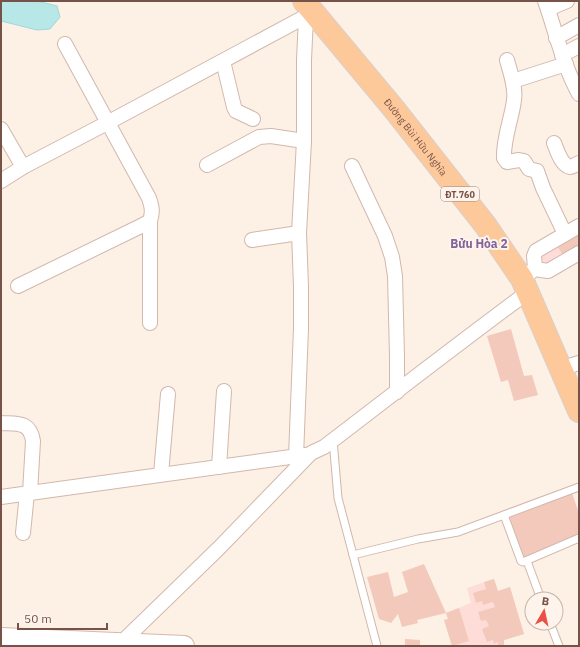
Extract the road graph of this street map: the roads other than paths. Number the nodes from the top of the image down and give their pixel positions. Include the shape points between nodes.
1 (567, 1) edge
2 (546, 5) edge
3 (308, 10) edge
4 (579, 25) edge
5 (556, 38) junction
6 (65, 44) dead end
7 (579, 46) edge
8 (507, 60) dead end
9 (564, 60) junction
10 (223, 61) junction
11 (513, 81) junction
12 (579, 94) edge
13 (254, 119) dead end
14 (109, 122) junction
15 (1, 129) edge
16 (304, 141) junction
17 (554, 143) dead end
18 (579, 163) edge
19 (207, 165) dead end
20 (23, 166) junction
21 (352, 166) dead end
22 (1, 181) edge
23 (150, 221) junction
24 (579, 226) edge
25 (299, 233) junction
26 (565, 234) junction
27 (252, 240) dead end
28 (579, 253) edge
29 (528, 280) junction
30 (18, 286) dead end
31 (150, 324) dead end
32 (570, 366) edge
33 (224, 391) dead end
34 (397, 392) junction
35 (168, 394) dead end
36 (579, 411) edge
37 (1, 423) edge
38 (333, 440) junction
39 (311, 453) junction
40 (296, 456) junction
41 (219, 467) junction
42 (161, 474) junction
43 (579, 487) edge
44 (28, 493) junction
45 (1, 497) edge
46 (504, 514) junction
47 (23, 533) dead end
48 (579, 538) edge
49 (353, 555) junction
50 (527, 561) junction
51 (538, 591) edge
52 (553, 631) edge
53 (1, 638) edge
54 (121, 643) junction
55 (92, 644) edge
56 (184, 646) edge
57 (377, 646) edge
58 (559, 646) edge

1 - 2 street
2 - 5 street
3 - 10 street
3 - 16 street via 304,60
3 - 29 main road, Đường Bùi Hữu Nghĩa / ĐT.760 via 394,109
4 - 5 street
5 - 9 street
6 - 14 street
7 - 9 street
8 - 11 street
9 - 11 street
9 - 12 street
10 - 13 street via 234,108
10 - 14 street
11 - 26 street via 514,100 504,158 507,162 519,160 537,171
14 - 20 street
14 - 23 street via 149,198 153,208
15 - 20 street
16 - 19 street via 259,136
16 - 25 street
17 - 18 street via 563,162 572,167
20 - 22 street
21 - 34 street via 385,236 392,257 395,283
23 - 30 street
23 - 31 street
24 - 26 street
25 - 27 street
25 - 40 street via 301,328
26 - 29 street via 536,251
28 - 29 street
29 - 32 main road, Đường Bùi Hữu Nghĩa / ĐT.760
29 - 34 street
32 - 36 main road, Đường Bùi Hữu Nghĩa / ĐT.760
33 - 41 street
34 - 38 street
35 - 42 street
37 - 44 street via 24,426 32,433
38 - 39 street via 324,448
38 - 49 lane via 338,498
39 - 40 street
39 - 54 street via 219,548
40 - 41 street
41 - 42 street
42 - 44 street
43 - 46 lane
44 - 45 street
44 - 47 street
46 - 49 lane via 458,532
46 - 50 lane via 521,561
48 - 50 lane
49 - 57 lane
50 - 51 lane
52 - 58 lane
53 - 55 main road
54 - 55 main road
54 - 56 main road

